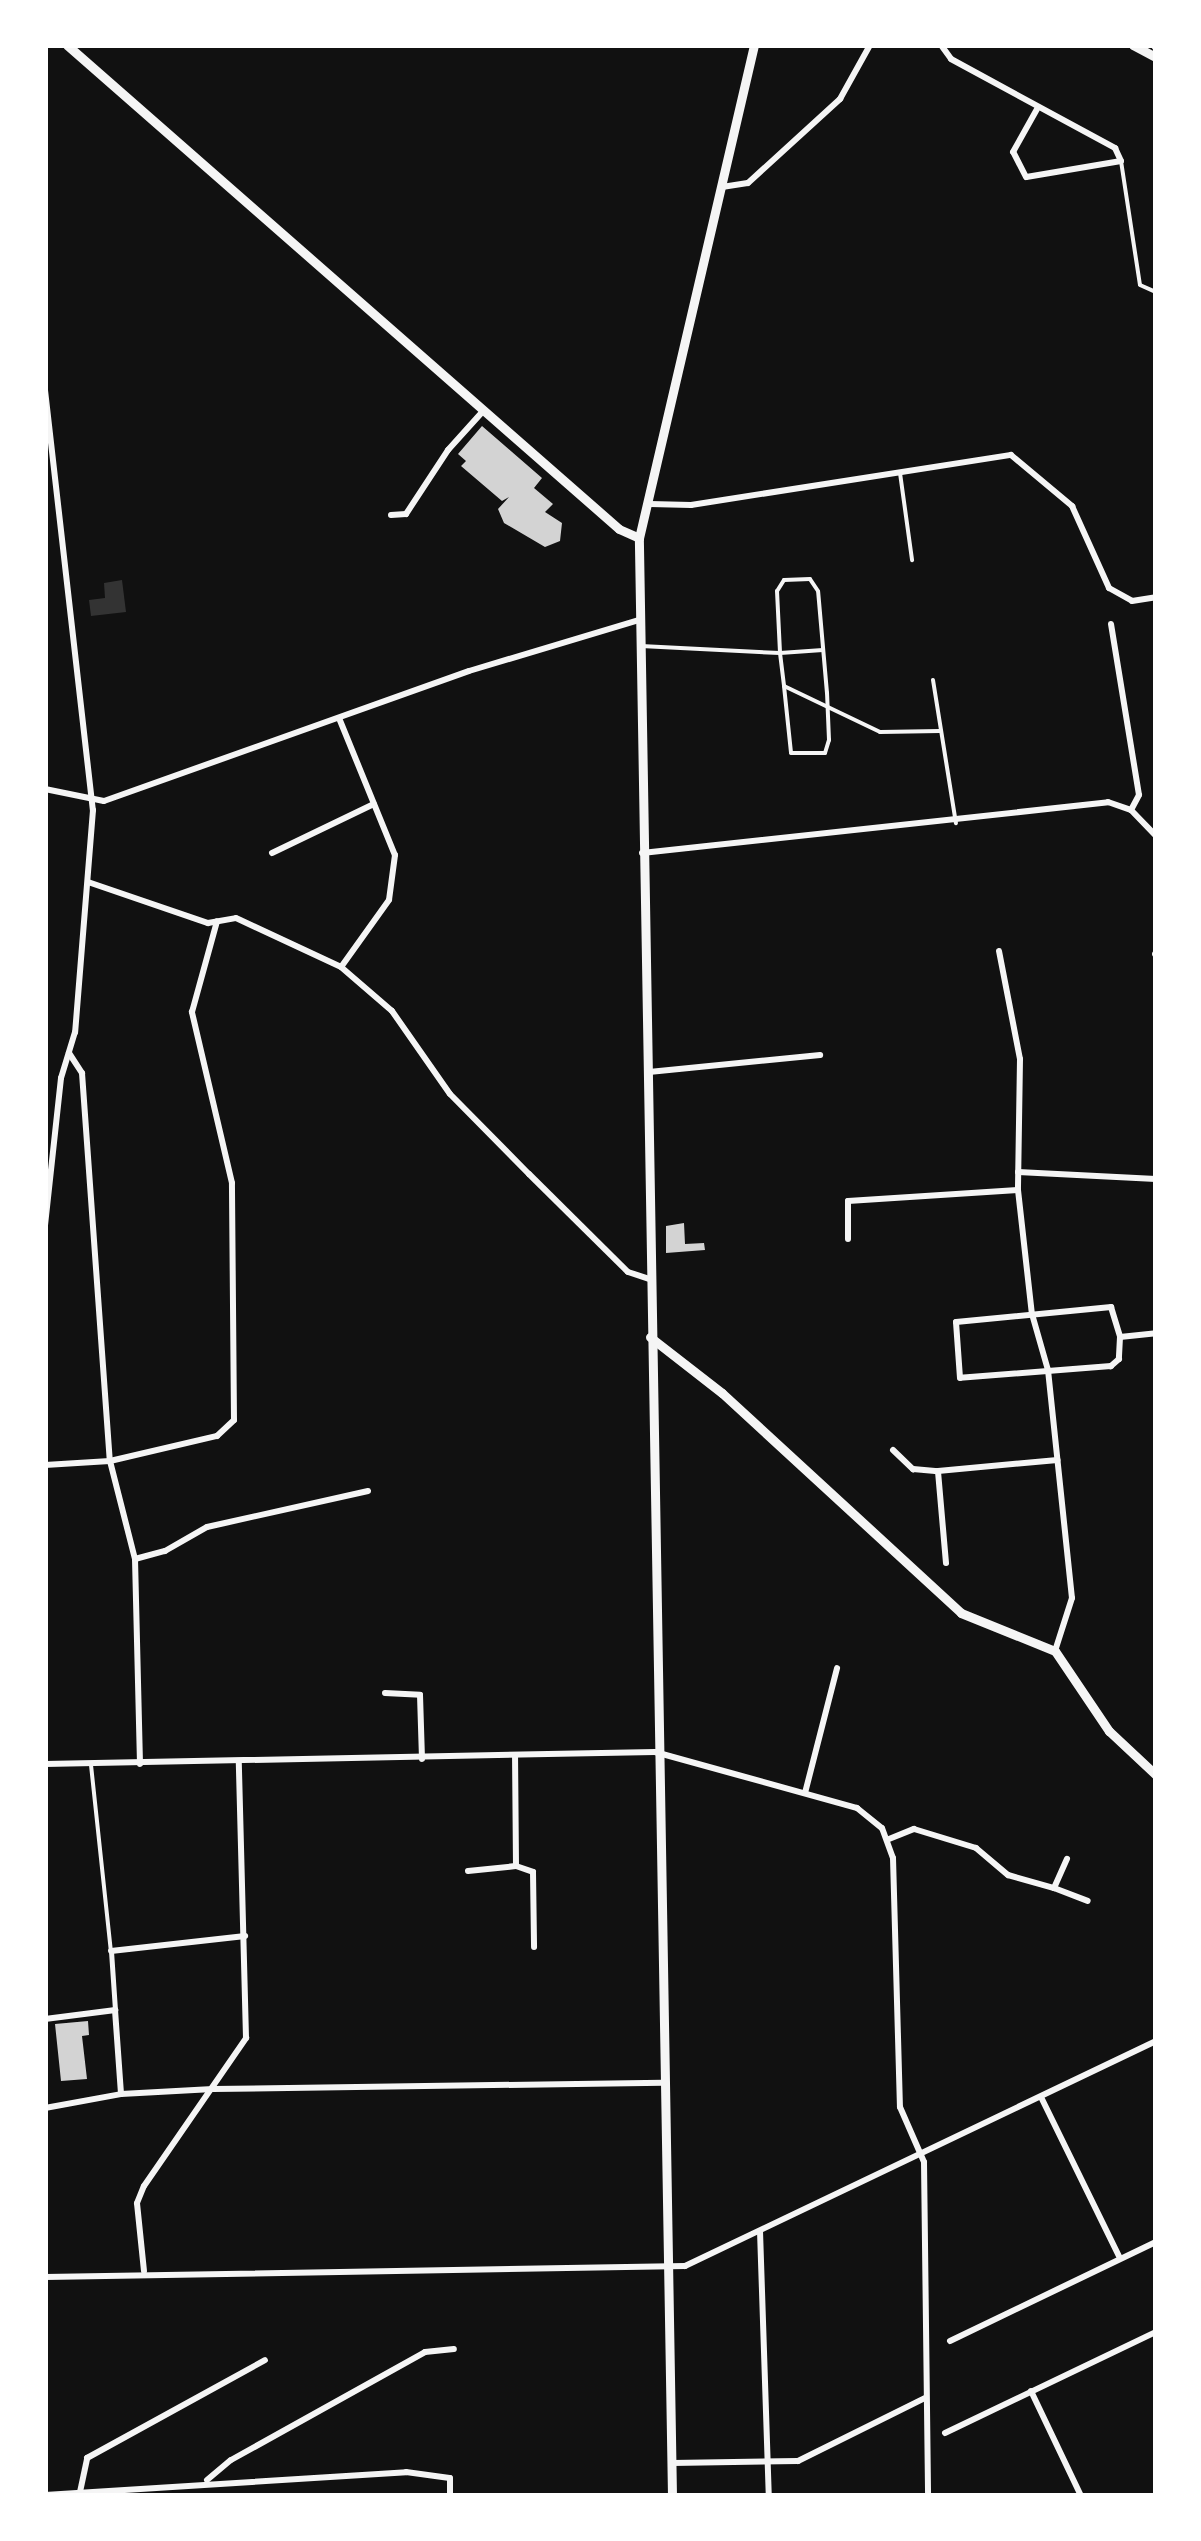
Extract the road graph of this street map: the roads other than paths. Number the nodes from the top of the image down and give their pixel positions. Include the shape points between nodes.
1 (67, 45) edge
2 (752, 45) edge
3 (870, 45) edge
4 (941, 45) edge
5 (1133, 45) edge
6 (1156, 57) edge
7 (1037, 108) junction
8 (1122, 161) junction
9 (722, 188) junction
10 (1156, 292) edge
11 (45, 390) edge
12 (484, 410) junction
13 (900, 472) junction
14 (650, 504) junction
15 (391, 515) dead end
16 (639, 538) junction
17 (912, 560) dead end
18 (1156, 597) edge
19 (638, 620) junction
20 (1111, 624) dead end
21 (639, 646) junction
22 (823, 650) junction
23 (780, 653) junction
24 (933, 680) dead end
25 (784, 686) junction
26 (827, 703) junction
27 (338, 718) junction
28 (940, 731) junction
29 (45, 788) edge
30 (92, 800) junction
31 (374, 804) junction
32 (1131, 810) junction
33 (956, 822) junction
34 (1154, 831) edge
35 (272, 853) dead end
36 (641, 854) junction
37 (88, 882) junction
38 (217, 922) junction
39 (999, 951) dead end
40 (342, 967) junction
41 (68, 1054) junction
42 (820, 1055) dead end
43 (647, 1072) junction
44 (55, 1126) junction
45 (45, 1129) edge
46 (1018, 1172) junction
47 (1156, 1179) edge
48 (1018, 1190) junction
49 (45, 1224) edge
50 (848, 1239) dead end
51 (650, 1279) junction
52 (1032, 1314) junction
53 (1156, 1333) edge
54 (650, 1337) junction
55 (1120, 1337) junction
56 (1048, 1370) junction
57 (894, 1450) dead end
58 (1056, 1460) junction
59 (110, 1462) junction
60 (45, 1465) edge
61 (938, 1471) junction
62 (368, 1491) dead end
63 (135, 1559) junction
64 (946, 1563) dead end
65 (1055, 1651) junction
66 (837, 1668) dead end
67 (385, 1693) dead end
68 (656, 1752) junction
69 (515, 1756) junction
70 (422, 1759) junction
71 (239, 1763) junction
72 (45, 1764) edge
73 (140, 1764) junction
74 (91, 1765) junction
75 (1156, 1775) edge
76 (805, 1794) junction
77 (889, 1839) junction
78 (1067, 1859) dead end
79 (516, 1866) junction
80 (468, 1870) dead end
81 (1054, 1888) junction
82 (1088, 1901) dead end
83 (245, 1936) junction
84 (534, 1947) dead end
85 (111, 1952) junction
86 (115, 2010) junction
87 (45, 2019) edge
88 (1156, 2041) edge
89 (663, 2083) junction
90 (213, 2089) junction
91 (120, 2094) junction
92 (1041, 2097) junction
93 (45, 2108) edge
94 (922, 2154) junction
95 (760, 2231) junction
96 (1156, 2242) edge
97 (1120, 2258) junction
98 (668, 2264) junction
99 (144, 2271) junction
100 (45, 2277) edge
101 (1155, 2334) edge
102 (950, 2342) dead end
103 (454, 2349) dead end
104 (265, 2360) dead end
105 (1031, 2392) junction
106 (925, 2398) junction
107 (945, 2433) dead end
108 (768, 2461) junction
109 (672, 2463) junction
110 (206, 2481) junction
111 (80, 2492) junction
112 (45, 2495) edge
113 (450, 2496) edge
114 (672, 2496) edge
115 (769, 2496) edge
116 (928, 2496) edge
117 (1080, 2496) edge

1 - 12 main road
2 - 9 main road
3 - 9 street via 840,99 748,183
4 - 7 street via 950,59
5 - 6 main road
7 - 8 street via 1115,148
7 - 8 street via 1013,152 1026,177
8 - 10 lane via 1140,285
9 - 14 main road
11 - 30 street
12 - 15 street via 406,514
12 - 16 main road via 618,529
13 - 14 street via 691,505
13 - 17 lane
13 - 18 street via 1011,455 1072,506 1115,593 1132,601
14 - 16 main road
16 - 19 main road
19 - 21 main road
19 - 27 street
20 - 32 street via 1139,795
21 - 23 lane
21 - 36 main road
22 - 23 lane
22 - 23 lane via 818,591 801,578 778,584
22 - 26 lane
23 - 25 lane
24 - 28 lane
25 - 26 lane
25 - 26 lane via 788,746 798,756 828,748
26 - 28 lane via 892,735
27 - 30 street
27 - 31 street
28 - 33 lane
29 - 30 street
30 - 37 street
31 - 35 street
31 - 40 street via 395,855 394,886
32 - 33 street via 1108,802
32 - 34 street
33 - 36 street
36 - 43 main road
37 - 38 street
37 - 41 street
38 - 40 street via 236,918
38 - 59 street via 192,1012 232,1183 234,1420 217,1436
39 - 46 street via 1020,1060
40 - 51 street via 392,1010 450,1094 528,1174 628,1272
41 - 44 street
41 - 59 street via 82,1072
42 - 43 street
43 - 51 main road
44 - 45 street
44 - 49 street
46 - 47 street
46 - 48 street
48 - 50 street via 848,1200
48 - 52 street
51 - 54 main road
52 - 55 street via 1111,1307
52 - 56 street
52 - 56 street via 956,1322 960,1378
53 - 55 street
54 - 65 main road via 722,1393 962,1613
54 - 68 main road
55 - 56 street via 1119,1360 1111,1366
56 - 58 street
57 - 61 street via 913,1468
58 - 61 street
58 - 65 street via 1072,1598
59 - 60 street
59 - 63 street
61 - 64 street
62 - 63 street via 207,1527 164,1552
63 - 73 street
65 - 75 main road via 1109,1732
66 - 76 street
67 - 70 street via 420,1695
68 - 69 street
68 - 76 street
68 - 89 main road
69 - 70 street
69 - 79 street
70 - 71 street
71 - 73 street
71 - 83 street
72 - 74 street
73 - 74 street
74 - 85 lane
76 - 77 street via 857,1808
77 - 81 street via 914,1828 976,1848 1008,1875
77 - 94 street via 900,2107
78 - 81 street
79 - 80 street
79 - 84 street via 533,1872
81 - 82 street
83 - 85 street
83 - 90 street via 246,2038
85 - 86 street
86 - 87 street
86 - 91 street
88 - 92 street
89 - 90 street
89 - 98 main road
90 - 91 street
90 - 99 street via 137,2203
91 - 93 street
92 - 94 street
92 - 97 street
94 - 95 street
94 - 106 street
95 - 98 street via 685,2266
95 - 108 street
96 - 97 street
97 - 102 street
98 - 99 street
98 - 109 main road
99 - 100 street
101 - 105 street
103 - 110 street via 425,2352 231,2460
104 - 111 street via 87,2458
105 - 107 street
105 - 117 street
106 - 108 street via 798,2462
106 - 116 street
108 - 109 street
108 - 115 street
109 - 114 main road
110 - 111 street
110 - 113 street via 406,2472 450,2478
111 - 112 street

